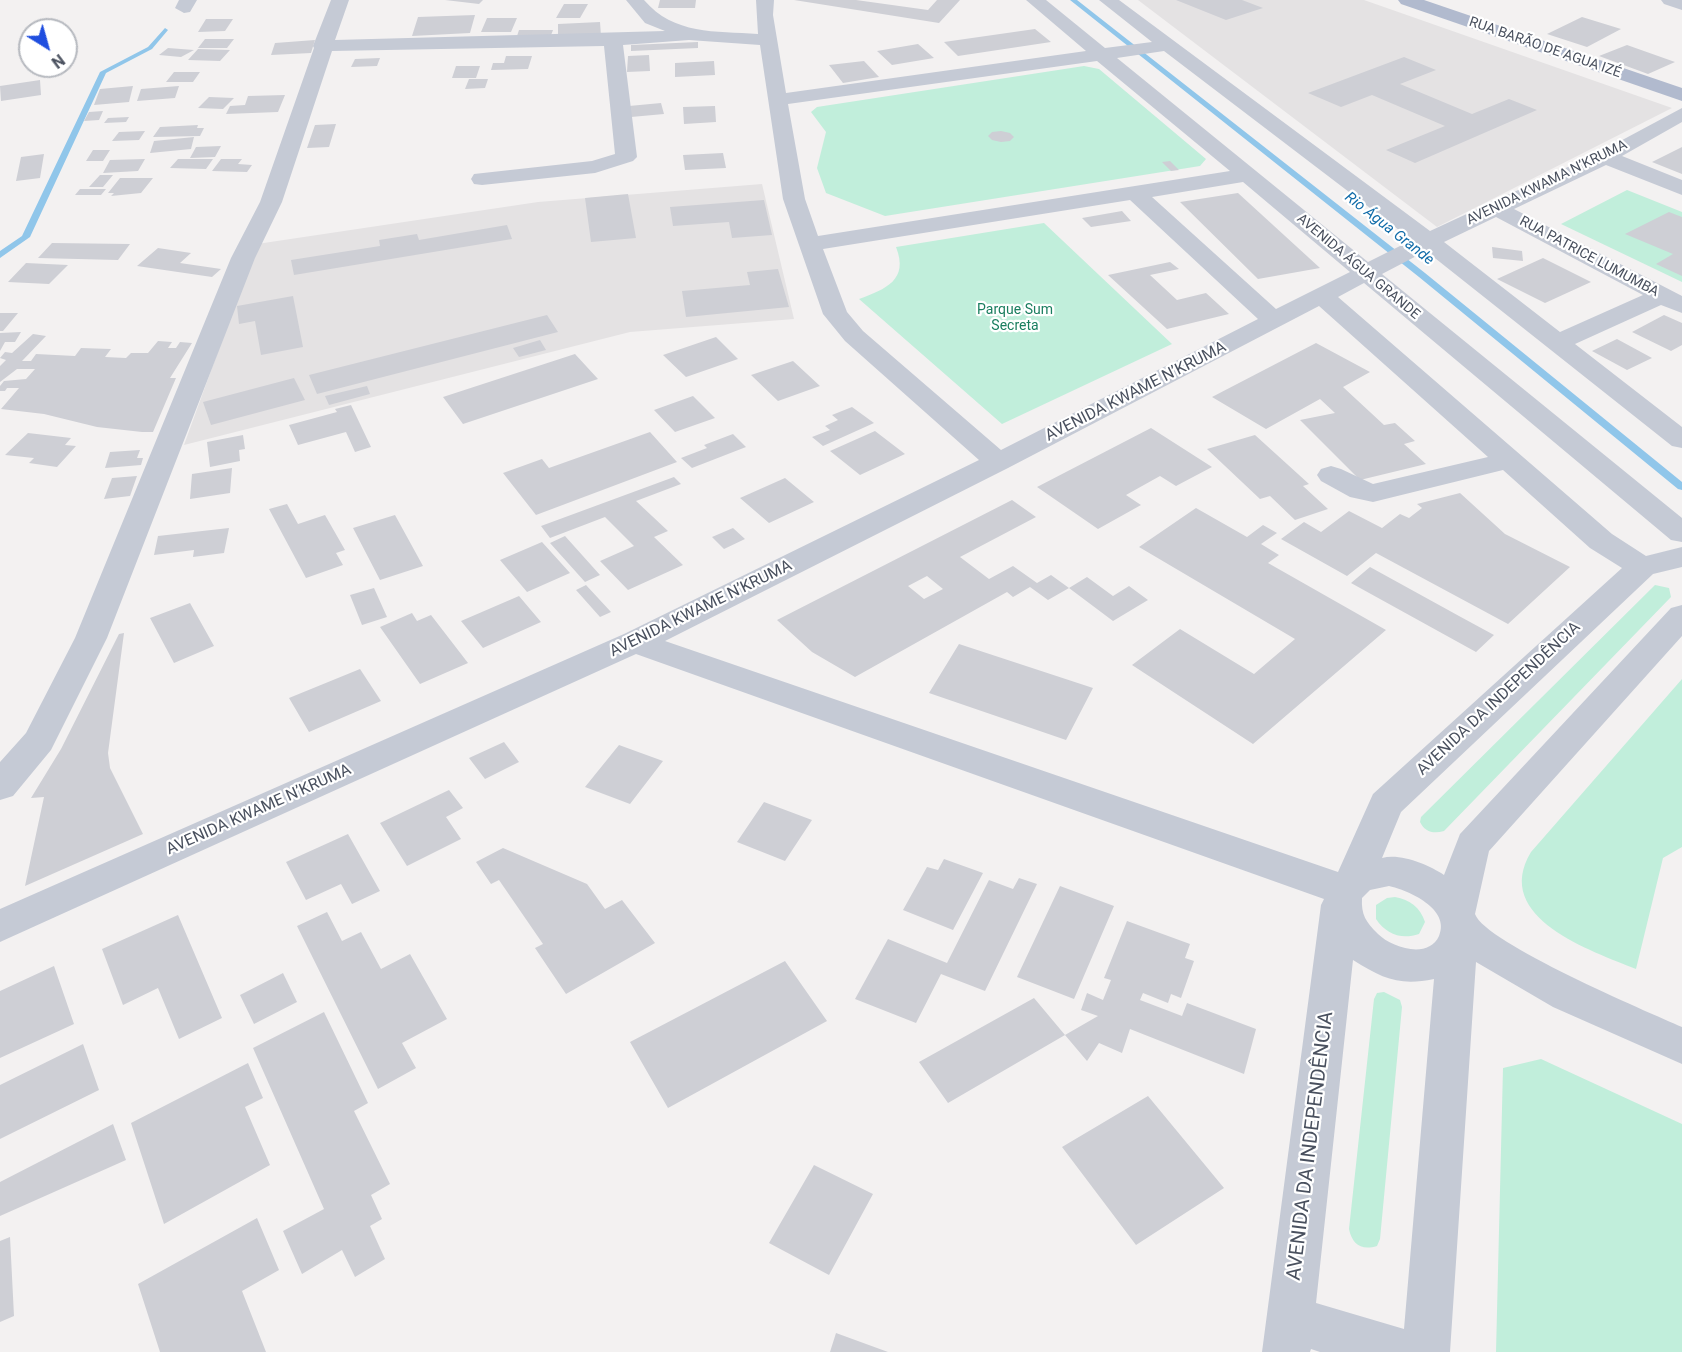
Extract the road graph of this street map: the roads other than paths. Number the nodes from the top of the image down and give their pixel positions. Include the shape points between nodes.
1 (340, 0) edge
2 (635, 0) edge
3 (765, 0) edge
4 (1035, 0) edge
5 (1108, 0) edge
6 (1407, 0) edge
7 (1670, 0) edge
8 (1682, 5) edge
9 (689, 35) junction
10 (613, 40) junction
11 (770, 40) junction
12 (322, 46) junction
13 (1161, 46) junction
14 (1101, 55) junction
15 (1682, 95) edge
16 (778, 100) junction
17 (1682, 114) edge
18 (1605, 157) junction
19 (1246, 175) junction
20 (482, 179) dead end
21 (1682, 188) edge
22 (1135, 193) junction
23 (1496, 208) junction
24 (809, 244) junction
25 (1398, 257) junction
26 (1322, 296) junction
27 (1672, 301) edge
28 (1275, 321) junction
29 (1558, 342) junction
30 (1682, 440) edge
31 (1509, 460) junction
32 (998, 462) junction
33 (1331, 475) dead end
34 (1682, 533) edge
35 (1682, 557) edge
36 (1642, 567) junction
37 (1682, 616) edge
38 (635, 642) junction
39 (0, 786) edge
40 (1346, 891) junction
41 (0, 926) edge
42 (1457, 929) junction
43 (1682, 1046) edge
44 (1288, 1335) edge
45 (1401, 1352) edge
46 (1426, 1352) edge

1 - 12 street
2 - 9 street via 651,19
3 - 11 street
4 - 14 street, AVENIDA ÁGUA GRANDE
5 - 13 street, AVENIDA ÁGUA GRANDE
6 - 15 main road, RUA BARÃO DE AGUA IZÉ
7 - 8 street
9 - 10 street
9 - 11 street
10 - 12 street
10 - 20 street via 626,156 595,167
11 - 16 street
12 - 39 street via 271,202 243,258 91,638 39,741
13 - 14 street
13 - 25 street, AVENIDA ÁGUA GRANDE
14 - 16 street
14 - 19 street, AVENIDA ÁGUA GRANDE
16 - 24 street via 794,199
17 - 18 street, AVENIDA KWAMA N’KRUMA
18 - 21 street
18 - 23 street, AVENIDA KWAMA N’KRUMA
19 - 22 street
19 - 25 street, AVENIDA ÁGUA GRANDE
22 - 24 street
22 - 28 street
23 - 25 street, AVENIDA KWAMA N’KRUMA
23 - 27 street, RUA PATRICE LUMUMBA
24 - 32 street via 835,314 843,325
25 - 26 street, AVENIDA KWAME N’KRUMA
25 - 29 street, AVENIDA ÁGUA GRANDE
25 - 34 street, AVENIDA ÁGUA GRANDE
26 - 28 street, AVENIDA KWAME N’KRUMA
26 - 31 street
27 - 29 street
28 - 32 street, AVENIDA KWAME N’KRUMA
29 - 30 street, AVENIDA ÁGUA GRANDE
31 - 33 street via 1373,493 1360,491
31 - 36 street via 1601,541
32 - 38 street, AVENIDA KWAME N’KRUMA
35 - 36 street, AVENIDA DA INDEPENDÊNCIA
36 - 40 street, AVENIDA DA INDEPENDÊNCIA via 1386,804
37 - 42 street via 1473,844 1465,866
38 - 40 street
38 - 41 street, AVENIDA KWAME N’KRUMA
40 - 42 street via 1370,872 1409,875 1436,890
40 - 42 street via 1343,921 1353,938 1389,961 1431,964 1446,957
40 - 44 street, AVENIDA DA INDEPENDÊNCIA
42 - 43 street via 1564,996
42 - 46 street
44 - 45 street

